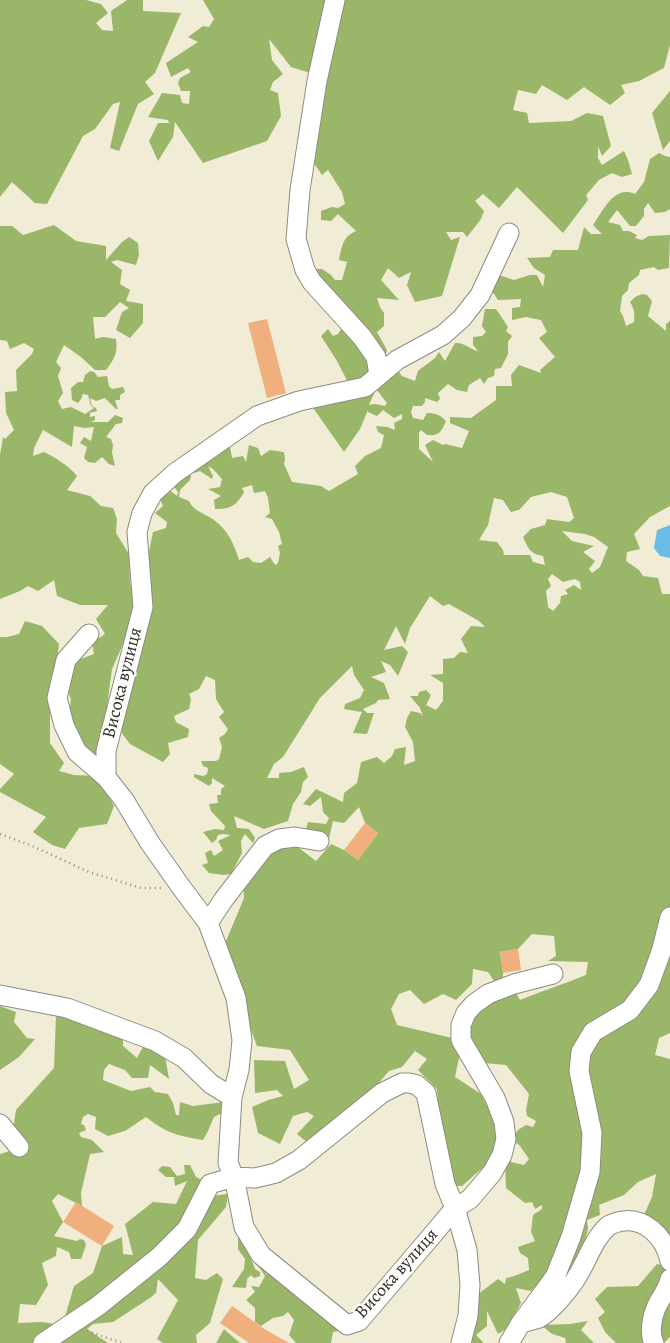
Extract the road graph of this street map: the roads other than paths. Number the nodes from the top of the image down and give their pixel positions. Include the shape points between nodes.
1 (334, 0) edge
2 (509, 233) dead end
3 (379, 375) junction
4 (89, 634) dead end
5 (106, 777) junction
6 (319, 842) dead end
7 (670, 917) edge
8 (208, 923) junction
9 (553, 974) dead end
10 (0, 995) edge
11 (232, 1097) junction
12 (0, 1124) edge
13 (18, 1147) dead end
14 (234, 1177) junction
15 (454, 1208) junction
16 (670, 1261) edge
17 (670, 1279) edge
18 (521, 1323) junction
19 (43, 1343) edge
20 (461, 1343) edge
21 (509, 1343) edge
22 (654, 1343) edge

1 - 3 street via 317,81 296,239 312,282 362,337 376,357
2 - 3 street, Висока вулиця via 480,295 462,318 443,335 397,360
3 - 5 street, Висока вулиця via 365,387 299,401 258,416 175,473 153,493 142,512 137,532 142,607 106,751
4 - 5 street via 66,660 57,698 77,752
5 - 8 street, Висока вулиця
6 - 8 street via 295,837 279,839 266,846
7 - 18 street via 649,985 630,1010 594,1032 581,1052 579,1071 592,1133 590,1172 571,1237 555,1277
8 - 11 street, Висока вулиця via 236,998 242,1040
9 - 15 street via 488,994 466,1013 461,1025 461,1040 495,1098 506,1139 492,1173 470,1199
10 - 11 street via 68,1008 155,1041 184,1058 211,1084
11 - 14 street, Висока вулиця via 228,1163
12 - 13 street
14 - 15 street, Висока вулиця via 255,1178 276,1173 299,1160 382,1093 409,1083 426,1093
14 - 15 street, Висока вулиця via 244,1227 261,1255 347,1325 359,1321
14 - 19 street via 210,1184 187,1229 159,1257 98,1306
15 - 20 street, Висока вулиця via 467,1250 470,1285 468,1316
16 - 18 street via 662,1239 650,1227 626,1220 609,1225 562,1297 541,1317
17 - 22 street via 656,1308 652,1326
18 - 21 street

